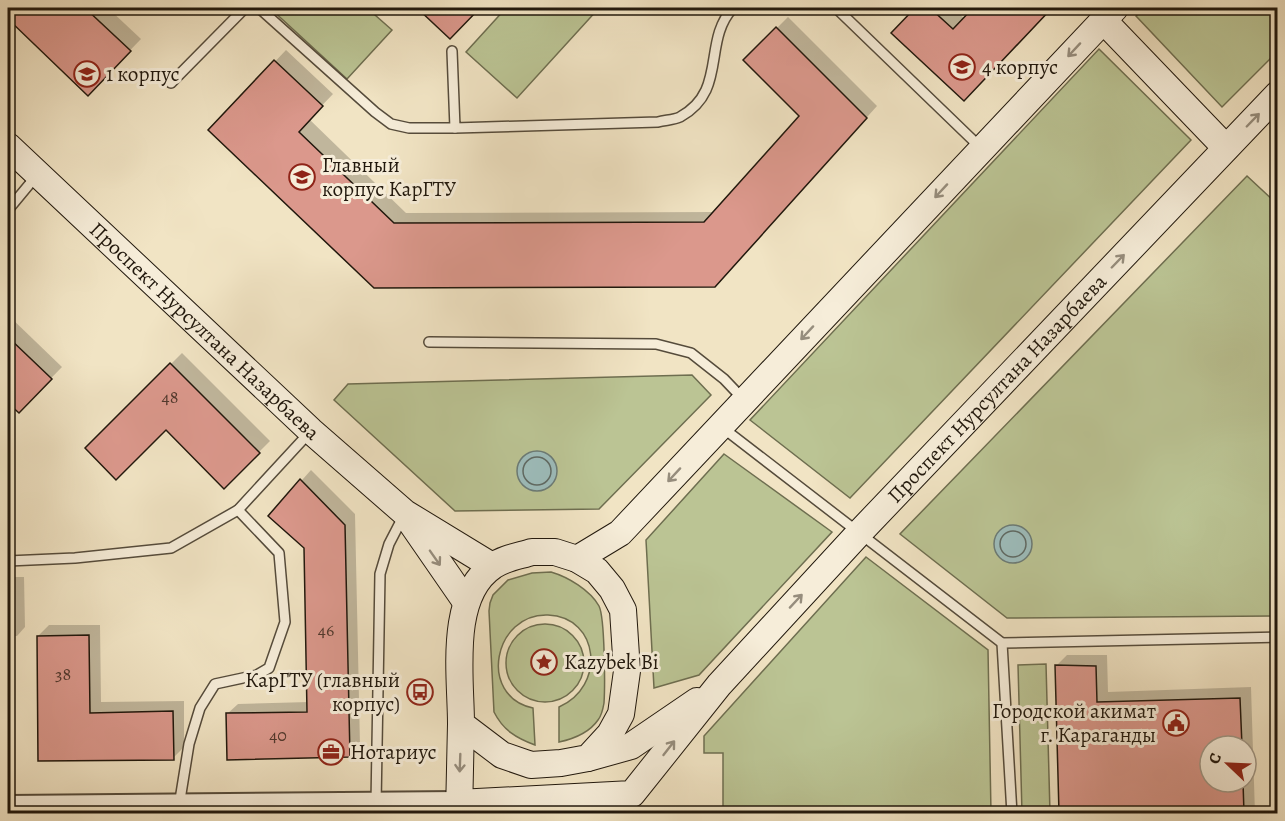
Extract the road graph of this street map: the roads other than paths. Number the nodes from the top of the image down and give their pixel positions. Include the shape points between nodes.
1 (245, 8) edge
2 (259, 8) edge
3 (733, 8) edge
4 (836, 8) edge
5 (1109, 14) edge
6 (452, 51) dead end
7 (171, 83) dead end
8 (1278, 94) edge
9 (455, 128) junction
10 (8, 146) edge
11 (981, 148) junction
12 (1226, 148) junction
13 (37, 175) junction
14 (8, 210) edge
15 (429, 342) dead end
16 (744, 400) junction
17 (720, 425) junction
18 (311, 431) junction
19 (238, 510) junction
20 (405, 513) junction
21 (860, 532) junction
22 (577, 559) junction
23 (8, 561) edge
24 (492, 567) junction
25 (466, 602) junction
26 (1278, 637) edge
27 (1002, 643) junction
28 (627, 671) junction
29 (719, 685) junction
30 (461, 724) junction
31 (631, 746) junction
32 (588, 758) junction
33 (376, 804) junction
34 (633, 804) edge
35 (179, 806) junction
36 (8, 807) edge
37 (459, 808) edge
38 (209, 809) edge
39 (1012, 813) edge

1 - 7 lane
2 - 9 lane via 391,124
3 - 9 lane via 718,34 712,80 701,100 680,117 657,122
4 - 11 lane
5 -> 11 main road
5 - 12 main road
6 - 9 lane
12 -> 8 main road, Проспект Нурсултана Назарбаева
10 - 13 main road, Проспект Нурсултана Назарбаева
11 -> 16 main road
21 -> 12 main road, Проспект Нурсултана Назарбаева
13 - 14 lane
13 - 18 main road, Проспект Нурсултана Назарбаева
15 - 16 lane via 656,344 691,353
16 - 17 main road
17 - 21 lane
17 -> 22 main road via 620,533
18 - 19 lane
18 - 20 main road, Проспект Нурсултана Назарбаева
19 - 23 lane via 171,548
19 - 35 lane via 279,553 285,622 269,668 257,675 214,684 200,708 189,744
20 - 24 main road, Проспект Нурсултана Назарбаева
20 -> 25 main road, Проспект Нурсултана Назарбаева
20 - 33 lane via 389,544 380,574
21 - 27 lane
29 -> 21 main road, Проспект Нурсултана Назарбаева
22 - 24 main road via 555,552 532,552
22 - 28 main road via 597,571 622,610
24 - 25 main road via 477,582
25 - 30 main road via 461,622
26 - 27 lane
27 - 39 lane
28 - 31 main road
28 - 32 main road via 621,714 610,734
29 - 31 main road, Проспект Нурсултана Назарбаева
34 -> 29 main road, Проспект Нурсултана Назарбаева
30 - 32 main road via 502,755 531,765
30 -> 37 main road
31 - 32 main road, Проспект Нурсултана Назарбаева
31 - 34 main road
33 - 37 street
33 - 38 street
34 - 37 main road
35 - 36 street
35 - 38 street

